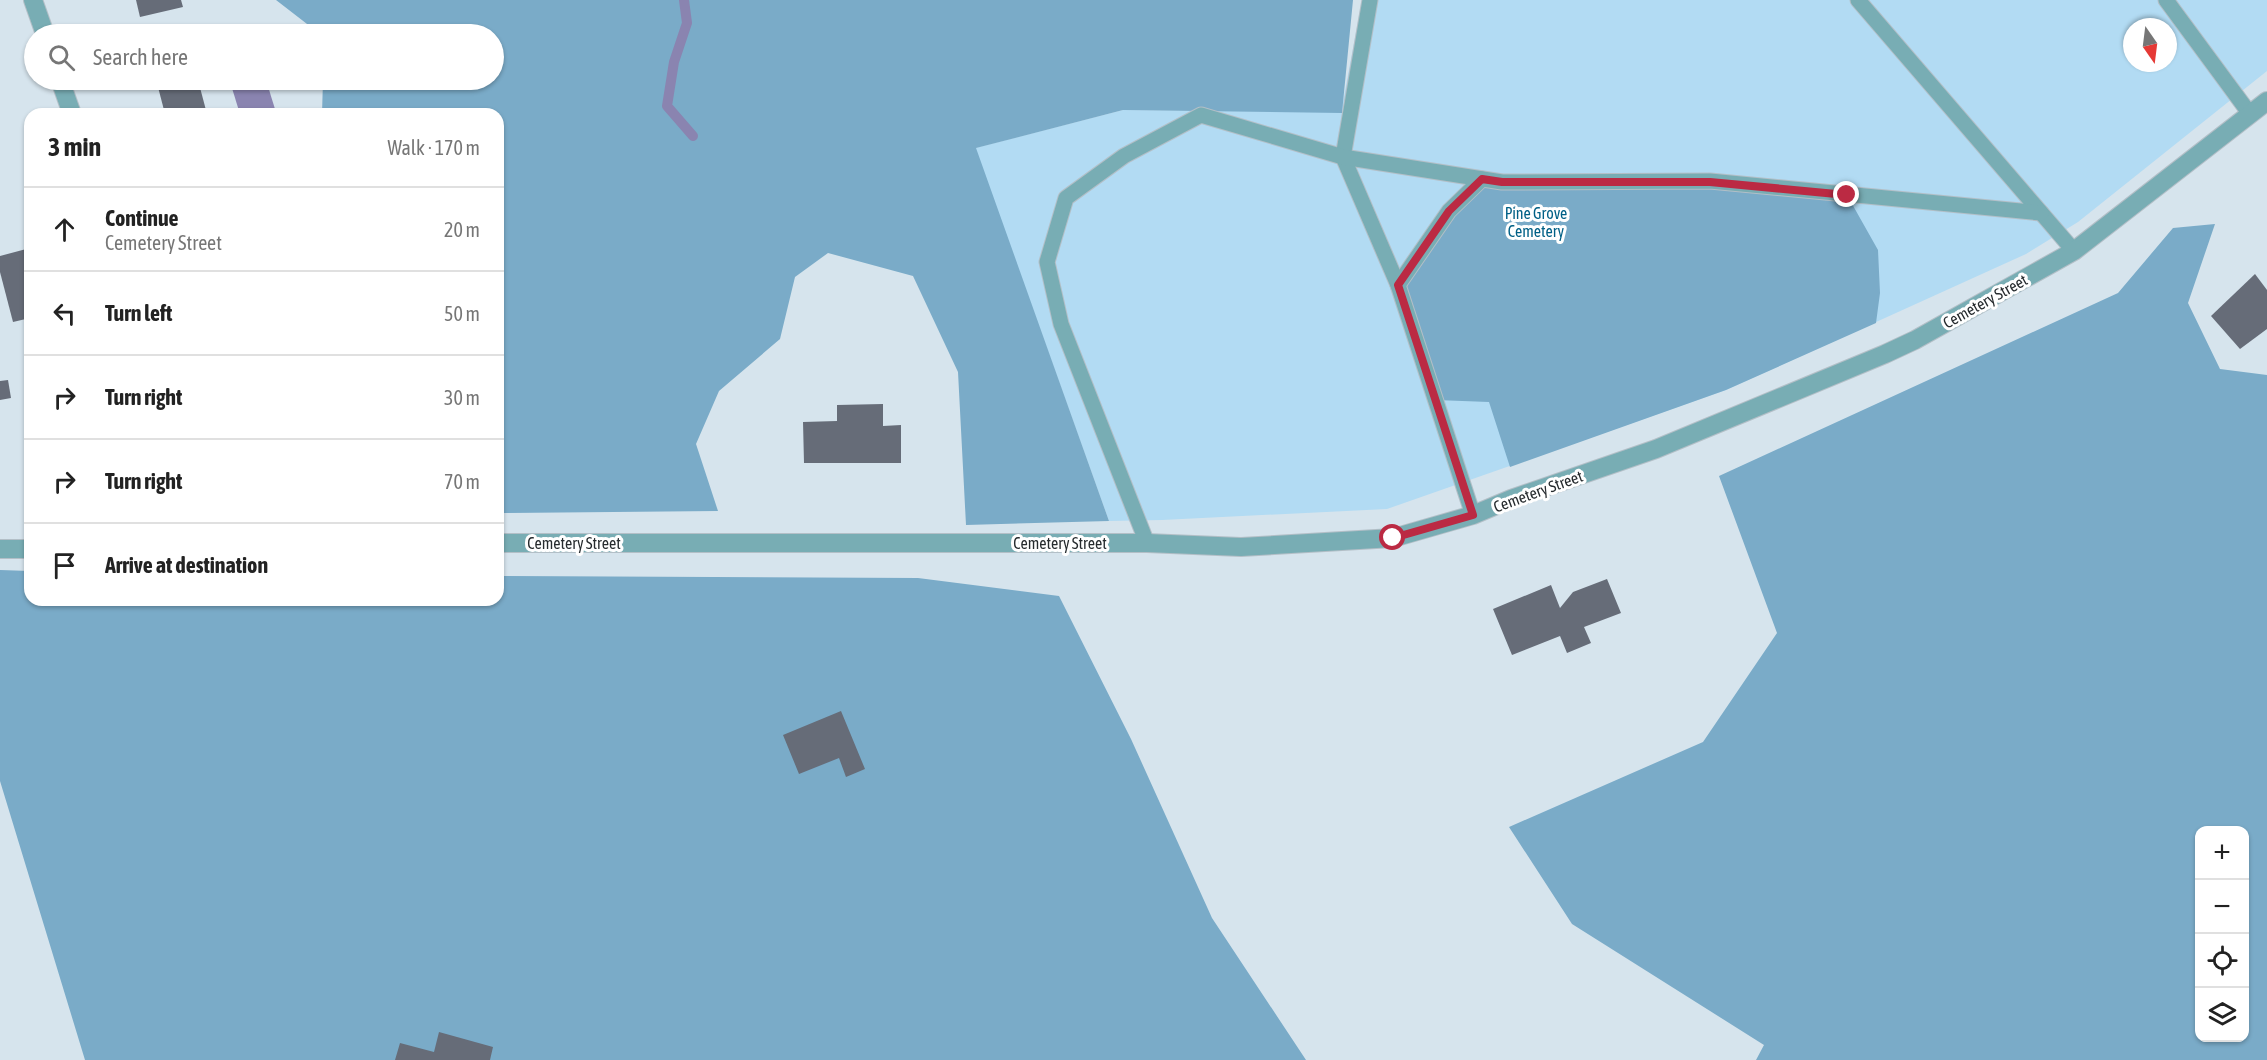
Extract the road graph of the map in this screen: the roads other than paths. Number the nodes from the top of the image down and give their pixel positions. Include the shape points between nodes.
1 (33, 0) edge
2 (1370, 0) edge
3 (1858, 0) edge
4 (2166, 0) edge
5 (41, 24) edge
6 (64, 90) edge
7 (2267, 101) edge
8 (70, 108) edge
9 (2250, 114) junction
10 (1343, 157) junction
11 (1482, 179) junction
12 (2041, 213) junction
13 (2074, 251) junction
14 (1398, 285) junction
15 (1473, 515) junction
16 (504, 543) edge
17 (1148, 543) junction
18 (0, 549) edge
19 (24, 549) edge

1 - 5 street
2 - 10 lane
3 - 12 lane
4 - 9 lane
6 - 8 street
7 - 9 street, Cemetery Street
9 - 13 street, Cemetery Street
10 - 11 lane
10 - 14 lane
10 - 17 lane via 1201,115 1124,156 1066,198 1047,262 1061,324
11 - 12 lane via 1710,182
11 - 14 lane via 1449,211
12 - 13 lane
13 - 15 street, Cemetery Street via 1885,354 1656,449
14 - 15 lane
15 - 17 street, Cemetery Street via 1393,538 1241,548
16 - 17 street, Cemetery Street
18 - 19 street

